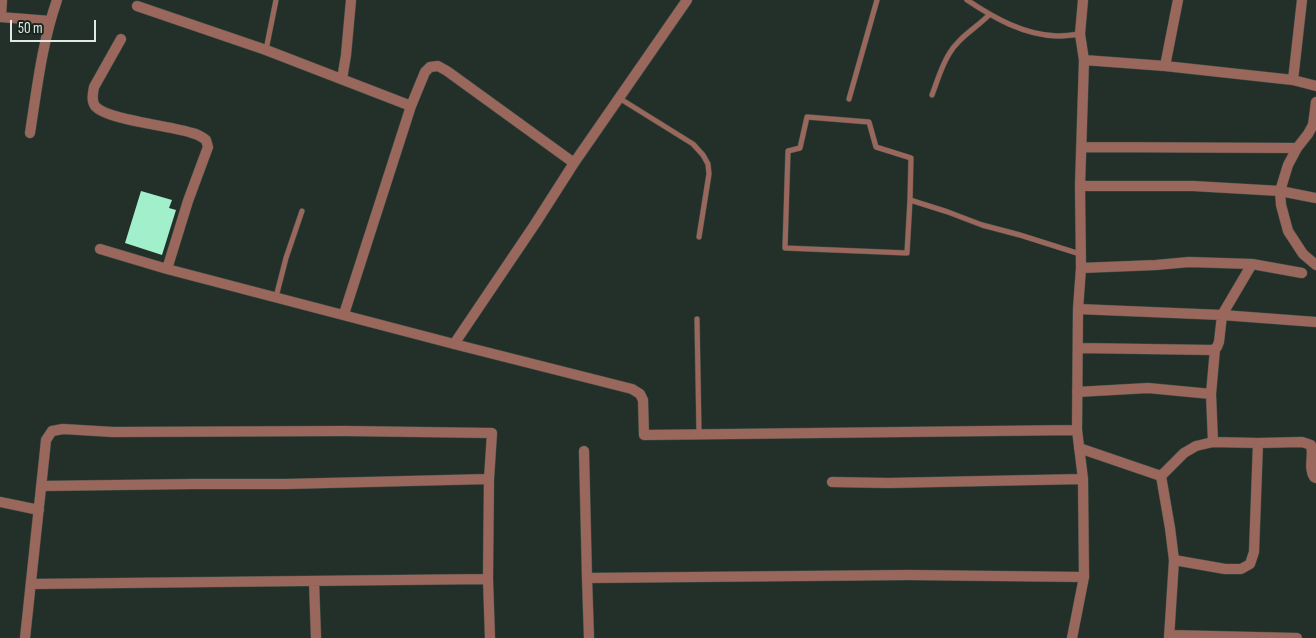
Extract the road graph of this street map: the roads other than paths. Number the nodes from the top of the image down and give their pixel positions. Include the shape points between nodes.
1 (2, 0) edge
2 (57, 0) edge
3 (276, 0) edge
4 (352, 0) edge
5 (687, 0) edge
6 (877, 0) edge
7 (967, 0) edge
8 (1083, 0) edge
9 (1178, 0) edge
10 (1302, 0) edge
11 (137, 3) edge
12 (989, 15) junction
13 (0, 17) edge
14 (50, 21) junction
15 (1080, 34) junction
16 (122, 39) dead end
17 (266, 50) junction
18 (1084, 60) junction
19 (1165, 66) junction
20 (342, 79) junction
21 (1293, 80) junction
22 (1316, 86) edge
23 (932, 95) dead end
24 (619, 98) junction
25 (850, 98) dead end
26 (1316, 102) edge
27 (412, 106) junction
28 (30, 133) dead end
29 (1082, 147) junction
30 (1297, 148) junction
31 (574, 162) junction
32 (1080, 186) junction
33 (1280, 191) junction
34 (1316, 198) edge
35 (910, 200) junction
36 (302, 211) dead end
37 (699, 237) dead end
38 (100, 249) dead end
39 (1080, 254) junction
40 (1252, 264) junction
41 (1316, 266) edge
42 (1080, 268) junction
43 (167, 269) junction
44 (1302, 273) dead end
45 (276, 297) junction
46 (1078, 309) junction
47 (344, 314) junction
48 (1222, 315) junction
49 (697, 319) dead end
50 (1316, 322) edge
51 (454, 344) junction
52 (1078, 348) junction
53 (1215, 349) junction
54 (1077, 392) junction
55 (1211, 394) junction
56 (1077, 430) junction
57 (699, 434) junction
58 (1213, 442) junction
59 (1258, 443) junction
60 (1079, 448) junction
61 (584, 451) dead end
62 (1161, 476) junction
63 (1316, 478) edge
64 (489, 479) junction
65 (1083, 479) junction
66 (832, 482) dead end
67 (41, 486) junction
68 (0, 502) edge
69 (39, 510) junction
70 (1174, 560) junction
71 (1084, 577) junction
72 (587, 578) junction
73 (488, 579) junction
74 (314, 581) junction
75 (31, 584) junction
76 (1169, 636) edge
77 (25, 638) edge
78 (316, 638) edge
79 (490, 638) edge
80 (590, 638) edge
81 (1072, 638) edge
82 (1297, 638) edge

1 - 13 street
2 - 14 street
3 - 17 lane
4 - 20 street
5 - 24 street
6 - 25 lane
7 - 12 lane
8 - 15 street
9 - 19 street
10 - 21 street
11 - 17 street
12 - 15 lane via 1028,32 1057,36
12 - 23 lane via 949,54
13 - 14 street
14 - 28 street
15 - 18 street
16 - 43 street via 94,87 95,106 106,113 147,124 192,132 206,140 208,146
17 - 20 street
18 - 19 street
18 - 29 street
19 - 21 street
20 - 27 street
21 - 22 street
24 - 31 street
24 - 37 lane via 693,144 703,155 709,174
26 - 30 street via 1313,124
27 - 31 street via 425,72 438,66
27 - 47 street
29 - 30 street
29 - 32 street
30 - 33 street
31 - 51 street
32 - 33 street via 1193,186
32 - 39 street
33 - 34 street
33 - 41 street via 1288,231 1303,254
35 - 35 lane via 907,253 785,248 788,151 800,148 807,117 869,122 876,147 911,158
35 - 39 lane
36 - 45 lane
38 - 43 street
39 - 42 street
40 - 42 street via 1189,262
40 - 44 street
40 - 48 street
42 - 46 street
43 - 45 street
45 - 47 street
46 - 48 street
46 - 52 street
47 - 51 street
48 - 50 street
48 - 53 street via 1219,342
49 - 57 lane
51 - 57 street via 632,389 643,400 644,435
52 - 53 street
52 - 54 street
53 - 55 street
54 - 55 street via 1148,388
54 - 56 street
55 - 58 street
56 - 57 street
56 - 60 street
58 - 59 street
58 - 62 street via 1184,453
59 - 63 street via 1307,443 1312,450 1310,470
59 - 70 street via 1254,552 1250,564 1241,569 1225,569
60 - 62 street
60 - 65 street
61 - 72 street
62 - 70 street
64 - 67 street
64 - 67 street via 492,432 113,432 63,428 52,431 46,440
64 - 73 street
65 - 66 street
65 - 71 street
67 - 69 street
68 - 69 street
69 - 75 street
70 - 76 street
71 - 72 street
71 - 81 street
72 - 80 street
73 - 74 street
73 - 79 street
74 - 75 street
74 - 78 street
75 - 77 street
76 - 82 street

